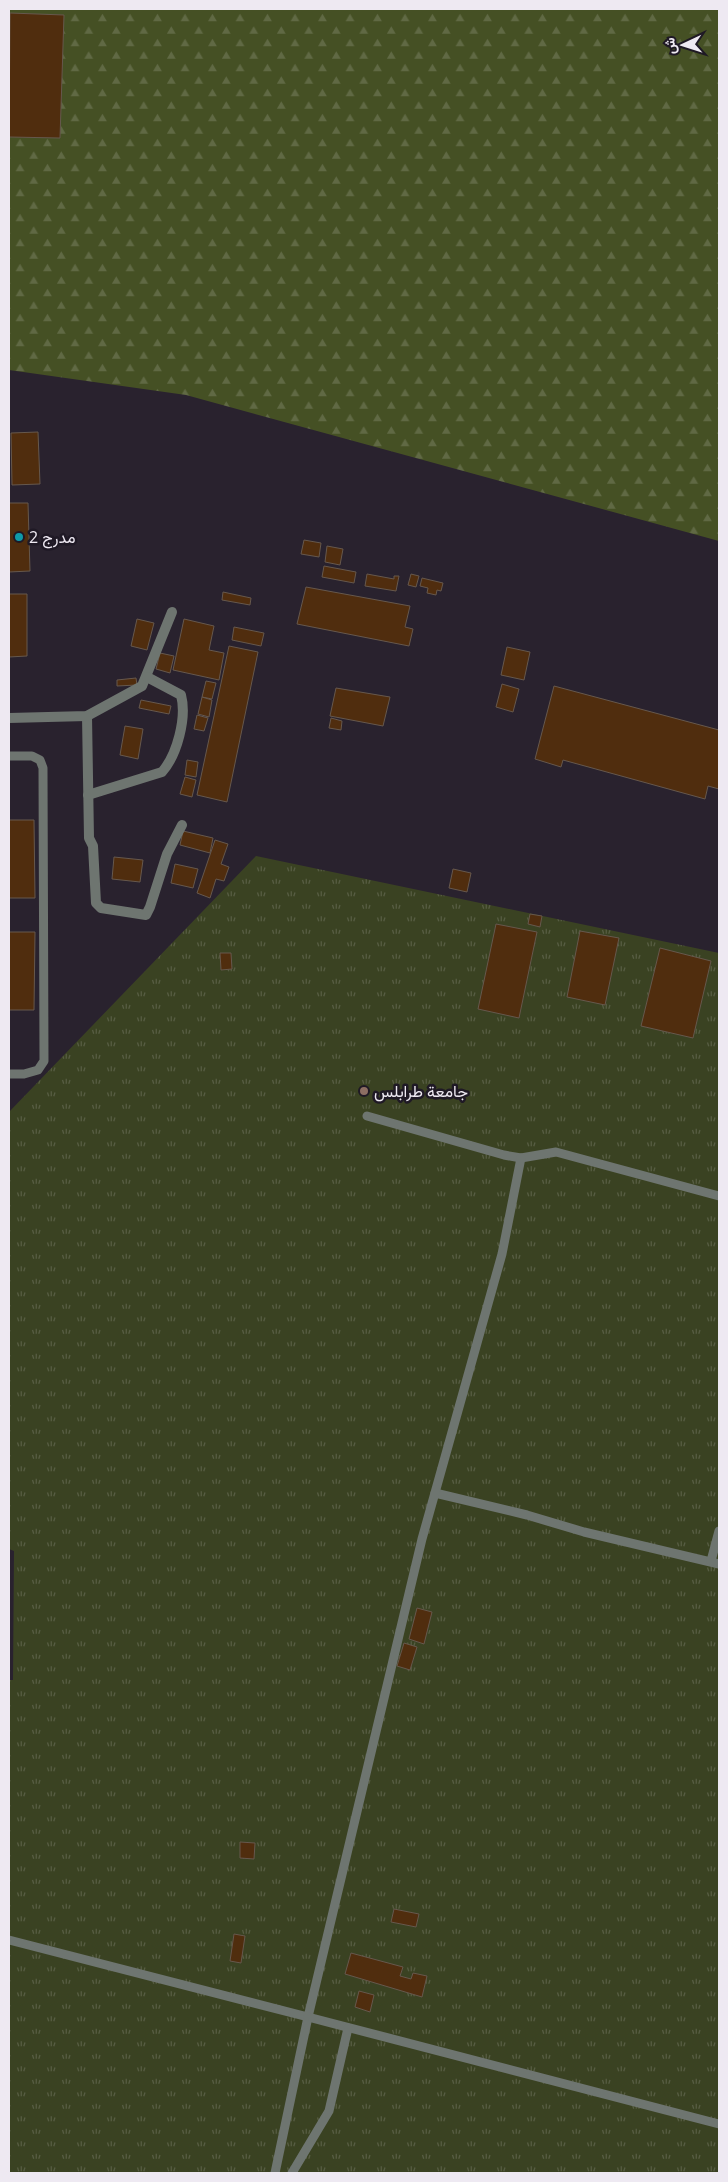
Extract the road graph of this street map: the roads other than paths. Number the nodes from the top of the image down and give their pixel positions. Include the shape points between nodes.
1 (172, 612) dead end
2 (147, 677) junction
3 (87, 716) junction
4 (9, 718) edge
5 (9, 756) edge
6 (88, 795) junction
7 (182, 825) dead end
8 (9, 1074) edge
9 (367, 1116) dead end
10 (521, 1158) junction
11 (719, 1196) edge
12 (435, 1492) junction
13 (719, 1531) edge
14 (715, 1562) edge
15 (9, 1940) edge
16 (308, 2017) junction
17 (348, 2028) junction
18 (719, 2124) edge
19 (276, 2173) edge
20 (292, 2173) edge

1 - 2 street
2 - 3 street via 142,686
2 - 6 street via 181,695 184,708 169,764 162,772
3 - 4 street
3 - 6 street
5 - 8 lane via 32,756 40,760 43,768 44,1061 38,1070
6 - 7 street via 96,903 101,908 146,915 167,854
9 - 10 lane
10 - 11 lane via 556,1152
10 - 12 lane via 502,1254
12 - 14 lane via 584,1532
12 - 16 lane
13 - 14 lane
15 - 16 lane
16 - 17 lane
16 - 19 lane
17 - 18 lane
17 - 20 lane via 329,2111

